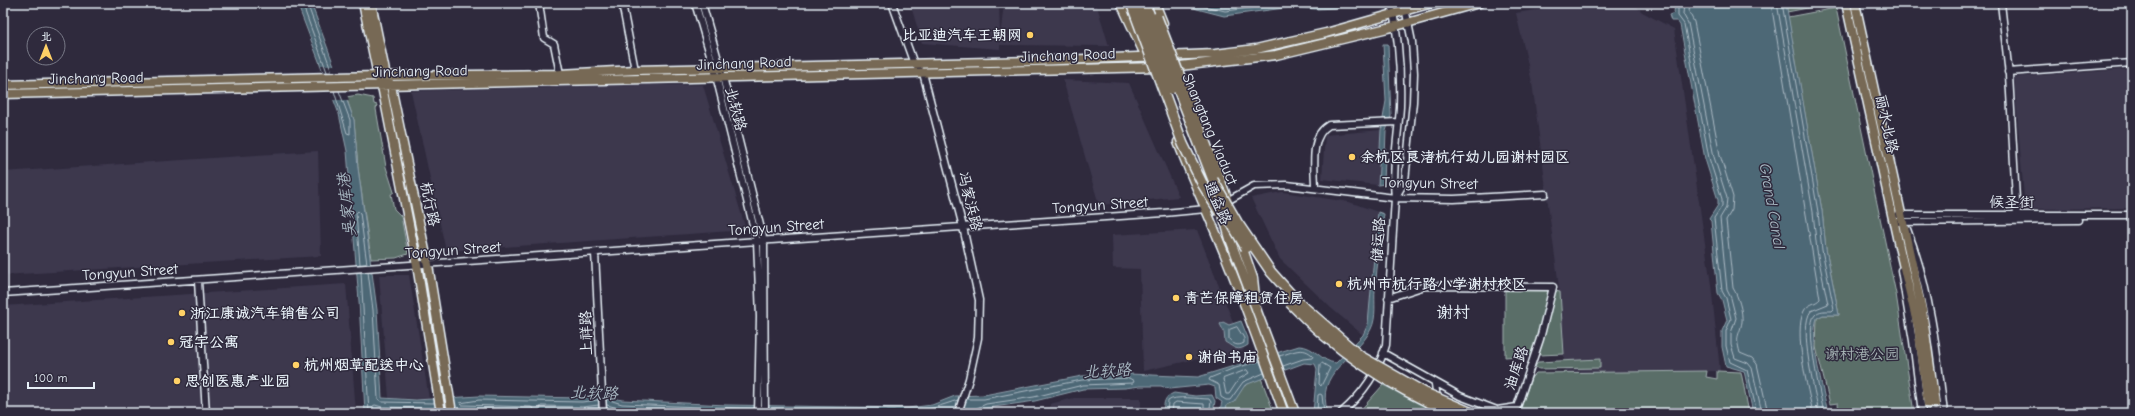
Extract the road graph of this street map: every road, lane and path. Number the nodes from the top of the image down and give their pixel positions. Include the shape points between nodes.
1 (363, 3) edge
2 (371, 3) edge
3 (539, 3) edge
4 (622, 3) edge
5 (695, 3) edge
6 (702, 3) edge
7 (892, 3) edge
8 (1121, 3) edge
9 (1132, 3) edge
10 (1137, 3) edge
11 (1145, 3) edge
12 (1150, 3) edge
13 (1155, 3) edge
14 (1391, 3) edge
15 (1432, 3) edge
16 (1479, 3) edge
17 (1846, 3) edge
18 (1855, 3) edge
19 (2001, 3) edge
20 (1405, 7) edge
21 (1394, 14) junction
22 (1407, 22) junction
23 (1396, 26) junction
24 (1171, 55) junction
25 (1146, 57) junction
26 (2132, 63) edge
27 (914, 64) junction
28 (1175, 66) junction
29 (1151, 67) junction
30 (717, 68) junction
31 (635, 70) junction
32 (2008, 72) junction
33 (923, 73) junction
34 (560, 74) junction
35 (378, 76) junction
36 (386, 76) junction
37 (723, 77) junction
38 (714, 78) junction
39 (3, 85) edge
40 (382, 86) junction
41 (391, 86) junction
42 (3, 94) edge
43 (1398, 122) junction
44 (1315, 188) junction
45 (1545, 194) dead end
46 (1395, 198) junction
47 (1228, 200) junction
48 (1220, 205) junction
49 (1206, 209) junction
50 (2132, 216) edge
51 (1903, 217) junction
52 (2017, 217) junction
53 (1893, 219) junction
54 (2132, 220) edge
55 (963, 227) junction
56 (1233, 228) junction
57 (757, 241) junction
58 (764, 241) junction
59 (1900, 251) junction
60 (595, 253) junction
61 (1259, 256) junction
62 (417, 265) junction
63 (428, 265) junction
64 (198, 281) junction
65 (3, 293) edge
66 (1388, 298) junction
67 (1256, 308) junction
68 (1383, 354) junction
69 (1435, 384) junction
70 (762, 402) junction
71 (452, 412) edge
72 (206, 413) edge
73 (441, 413) edge
74 (604, 413) edge
75 (758, 413) edge
76 (765, 413) edge
77 (958, 413) edge
78 (1284, 413) edge
79 (1295, 413) edge
80 (1341, 413) edge
81 (1439, 413) edge
82 (1452, 413) edge
83 (1472, 413) edge
84 (1922, 413) edge
85 (1944, 413) edge

1 - 35 main road, 杭行路
2 - 36 main road, 杭行路
3 - 34 street via 544,38 554,44
4 - 31 street
5 - 30 street, 北软路
6 - 30 street, 北软路
7 - 27 street
8 - 25 main road
9 - 25 main road, 通益路 via 1143,30
9 - 56 highway, bridge via 1183,144 1212,202
10 - 56 highway, Shangtang Viaduct, bridge via 1206,178
11 - 61 highway, Shangtang Viaduct, bridge via 1213,180
12 - 24 main road, 通益路
12 - 61 highway, bridge via 1211,159
13 - 24 main road
14 - 21 street, 储运路
15 - 20 main road, Jinchang Road
16 - 22 main road, Jinchang Road
17 - 53 main road, 丽水北路
18 - 51 main road, 丽水北路
19 - 32 street
20 - 21 main road, Jinchang Road
20 - 22 street
21 - 23 street, 储运路
21 - 24 main road, Jinchang Road via 1256,49 1215,54
22 - 23 main road, Jinchang Road
22 - 46 street via 1412,42 1413,102 1405,181
23 - 28 main road, Jinchang Road via 1276,55
23 - 43 street, 储运路 via 1400,48
24 - 25 main road, Jinchang Road
24 - 28 main road, 通益路
25 - 27 main road, Jinchang Road
25 - 29 main road, 通益路
26 - 32 street
27 - 30 main road, Jinchang Road
27 - 33 street
28 - 29 main road, Jinchang Road
28 - 47 main road
28 - 48 main road, 通益路
29 - 33 main road, Jinchang Road
29 - 49 main road, 通益路 via 1195,189
30 - 31 main road, Jinchang Road
30 - 37 street, 北软路
30 - 38 street, 北软路
31 - 34 main road, Jinchang Road
32 - 52 street
33 - 37 main road, Jinchang Road
33 - 55 street, 冯家浜路
34 - 36 main road, Jinchang Road
35 - 36 main road, Jinchang Road
35 - 39 main road, Jinchang Road
35 - 40 main road, 杭行路
36 - 41 main road, 杭行路
37 - 38 main road, Jinchang Road
37 - 58 street, 北软路
38 - 41 main road, Jinchang Road
38 - 57 street, 北软路
40 - 41 main road, Jinchang Road
40 - 42 main road, Jinchang Road
40 - 62 main road, 杭行路
41 - 63 main road, 杭行路
43 - 44 street via 1329,124 1322,129 1316,138
43 - 46 street, 储运路 via 1393,184
44 - 46 street, Tongyun Street
44 - 47 street, Tongyun Street via 1287,184 1254,186
45 - 46 street, Tongyun Street via 1454,199
46 - 66 street, 储运路
47 - 48 street, Tongyun Street
47 - 67 main road via 1253,278
48 - 49 street, Tongyun Street
48 - 67 main road, 通益路
49 - 55 street, Tongyun Street
49 - 78 main road, 通益路
50 - 52 street, 候圣街
51 - 52 street, 候圣街
51 - 53 street, 候圣街
51 - 59 main road, 丽水北路 via 1922,310 1932,404 1918,327
51 - 85 street, 丽水北路 via 1916,252 1931,314
52 - 54 street, 候圣街
53 - 59 main road, 丽水北路
55 - 58 street, Tongyun Street
55 - 77 street, 冯家浜路 via 979,300 980,321 977,345
56 - 82 highway, Shangtang Viaduct, bridge via 1266,277 1325,336 1354,360 1392,384
57 - 58 street, Tongyun Street
57 - 60 street, Tongyun Street
57 - 70 street, 北软路
58 - 70 street, 北软路
59 - 84 street, 丽水北路 via 1900,267
60 - 63 street, Tongyun Street
60 - 74 street, 上祥路
61 - 83 highway, Shangtang Viaduct, bridge via 1296,301 1360,356 1425,394
62 - 63 street, Tongyun Street
62 - 64 street, Tongyun Street
62 - 73 main road, 杭行路
63 - 71 main road, 杭行路
64 - 65 street, Tongyun Street
64 - 72 street
66 - 68 street, 储运路
66 - 69 street, 油库路 via 1425,286 1553,287 1540,339 1517,407 1497,410
67 - 79 main road, 通益路
68 - 69 street, 油库路
68 - 80 street, 储运路 via 1381,362 1360,397
69 - 81 street
70 - 75 street, 北软路
70 - 76 street

